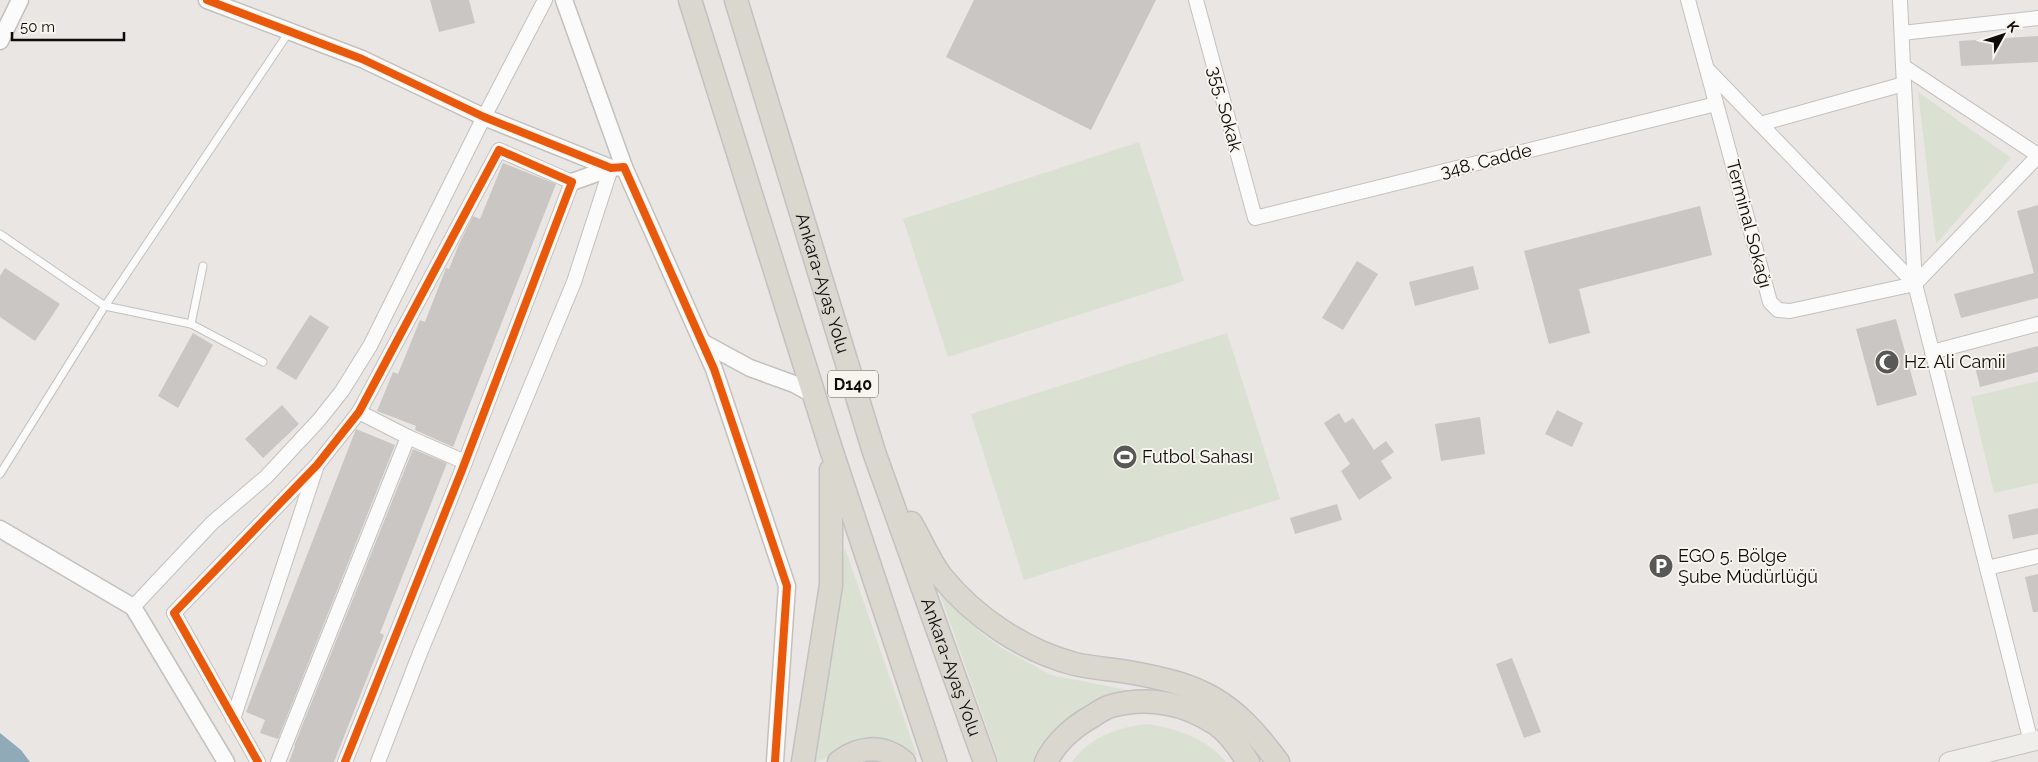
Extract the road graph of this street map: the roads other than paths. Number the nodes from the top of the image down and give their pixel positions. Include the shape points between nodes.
1 (20, 0) edge
2 (207, 0) edge
3 (545, 0) edge
4 (564, 0) edge
5 (690, 0) edge
6 (736, 0) edge
7 (1196, 0) edge
8 (1688, 0) edge
9 (1900, 0) edge
10 (2038, 18) edge
11 (289, 32) junction
12 (1902, 33) junction
13 (0, 41) edge
14 (1903, 66) junction
15 (1707, 69) junction
16 (1904, 84) junction
17 (1716, 104) junction
18 (484, 117) junction
19 (1760, 124) junction
20 (2038, 156) edge
21 (618, 168) junction
22 (572, 182) junction
23 (1255, 218) joint
24 (0, 234) edge
25 (203, 266) dead end
26 (1915, 284) junction
27 (105, 306) junction
28 (191, 324) junction
29 (2038, 324) edge
30 (702, 342) junction
31 (1932, 352) junction
32 (263, 362) dead end
33 (814, 395) junction
34 (359, 412) junction
35 (408, 438) junction
36 (831, 449) junction
37 (874, 452) junction
38 (465, 462) junction
39 (317, 464) junction
40 (0, 474) edge
41 (0, 529) edge
42 (2038, 556) edge
43 (1987, 568) junction
44 (133, 606) junction
45 (233, 719) junction
46 (2035, 741) edge
47 (804, 756) edge
48 (226, 762) edge
49 (258, 762) edge
50 (278, 762) edge
51 (345, 762) edge
52 (378, 762) edge
53 (773, 762) edge
54 (839, 762) edge
55 (904, 762) edge
56 (934, 762) edge
57 (985, 762) edge
58 (1046, 762) edge
59 (1248, 762) edge
60 (1278, 762) edge
61 (1950, 762) edge

1 - 13 street
2 - 11 street
3 - 18 street
4 - 21 street
5 - 33 highway, D140
6 - 37 highway, Ankara-Ayaş Yolu / D140
7 - 23 street, 355. Sokak
8 - 15 street, Terminal Sokağı
9 - 12 street
10 - 12 street
11 - 18 street via 362,59
11 - 27 lane
12 - 14 street
14 - 16 street
14 - 20 street
15 - 17 street, Terminal Sokağı
15 - 19 street
16 - 19 street
16 - 26 street
17 - 23 street, 348. Cadde
17 - 26 street, Terminal Sokağı via 1770,302 1778,310 1790,311
18 - 21 street
18 - 44 street via 370,346 342,391 320,420 266,477 212,523
19 - 26 street
20 - 26 street
21 - 22 street
21 - 30 street
21 - 52 street
22 - 34 street via 499,150
22 - 38 street
24 - 27 lane
25 - 28 lane
26 - 31 street
27 - 28 lane
27 - 40 lane
28 - 32 lane
29 - 31 street
30 - 33 street via 750,368
30 - 53 street via 787,586
31 - 43 street
33 - 36 highway, D140
34 - 35 street
34 - 39 street
35 - 38 street
35 - 50 street
36 - 47 highway via 831,585
36 - 56 highway, D140
37 - 57 highway, Ankara-Ayaş Yolu / D140
37 - 60 highway via 941,575 974,609 1010,637 1044,654 1076,664 1170,680 1197,689 1228,706
38 - 51 street
39 - 45 street
39 - 45 street via 174,613
41 - 44 street
42 - 43 street
43 - 46 street
44 - 48 street
45 - 49 street
46 - 61 main road
47 - 53 street
54 - 55 highway via 851,753 868,749 884,751
58 - 59 highway via 1052,750 1080,724 1109,706 1146,700 1186,708 1218,725

